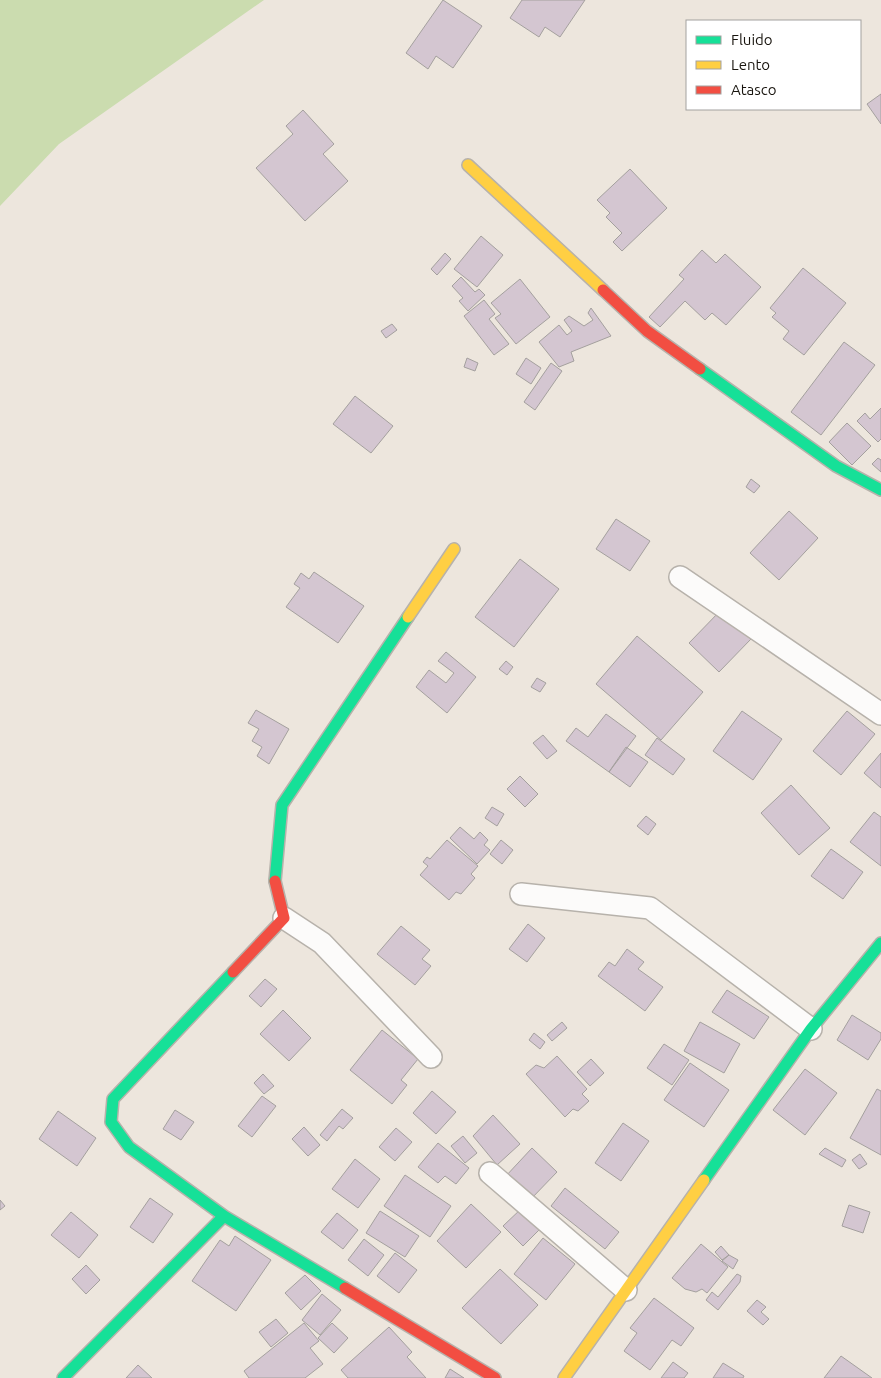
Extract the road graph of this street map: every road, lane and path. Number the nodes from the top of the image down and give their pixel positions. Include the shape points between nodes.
1 (468, 165) dead end
2 (881, 490) edge
3 (454, 549) dead end
4 (680, 577) dead end
5 (881, 714) edge
6 (521, 894) dead end
7 (284, 918) junction
8 (881, 944) edge
9 (811, 1029) junction
10 (431, 1057) dead end
11 (490, 1174) dead end
12 (224, 1216) junction
13 (626, 1290) junction
14 (63, 1378) edge
15 (495, 1378) edge
16 (564, 1378) edge

1 - 2 street via 647,331 836,466
3 - 7 street via 282,805 275,881
4 - 5 street
6 - 9 street via 650,908
7 - 10 street via 322,943
7 - 12 street via 113,1098 111,1122 129,1147
8 - 9 street
9 - 13 street
11 - 13 street
12 - 14 street
12 - 15 street
13 - 16 street

